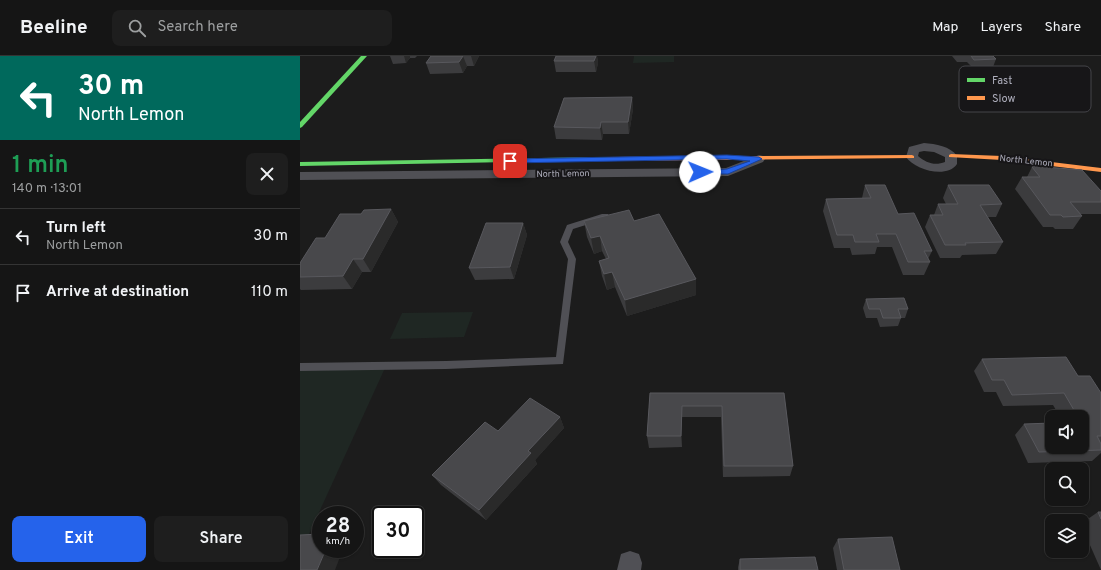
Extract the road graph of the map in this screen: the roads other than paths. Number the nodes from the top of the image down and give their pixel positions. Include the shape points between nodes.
1 (364, 56) edge
2 (300, 126) edge
3 (951, 156) junction
4 (912, 158) junction
5 (645, 159) junction
6 (759, 159) junction
7 (420, 162) junction
8 (352, 163) junction
9 (300, 164) edge
10 (318, 164) junction
11 (1101, 170) edge
12 (643, 173) junction
13 (344, 175) junction
14 (304, 176) edge
15 (411, 176) junction
16 (605, 216) edge
17 (300, 367) edge

1 - 2 street
3 - 4 street via 939,149 924,146 913,150
3 - 4 street via 950,164 937,168 921,165
3 - 11 street, North Lemon via 1002,158
4 - 6 street, North Lemon
5 - 6 street, North Lemon
5 - 7 street, North Lemon
5 - 12 street
6 - 12 street, North Lemon via 728,172
7 - 8 street, North Lemon
7 - 15 street
8 - 10 street, North Lemon
8 - 13 street
9 - 10 street, North Lemon
10 - 14 street, North Lemon
12 - 15 street, North Lemon
13 - 14 street, North Lemon
13 - 15 street, North Lemon
16 - 17 lane via 570,228 564,242 572,259 560,361

